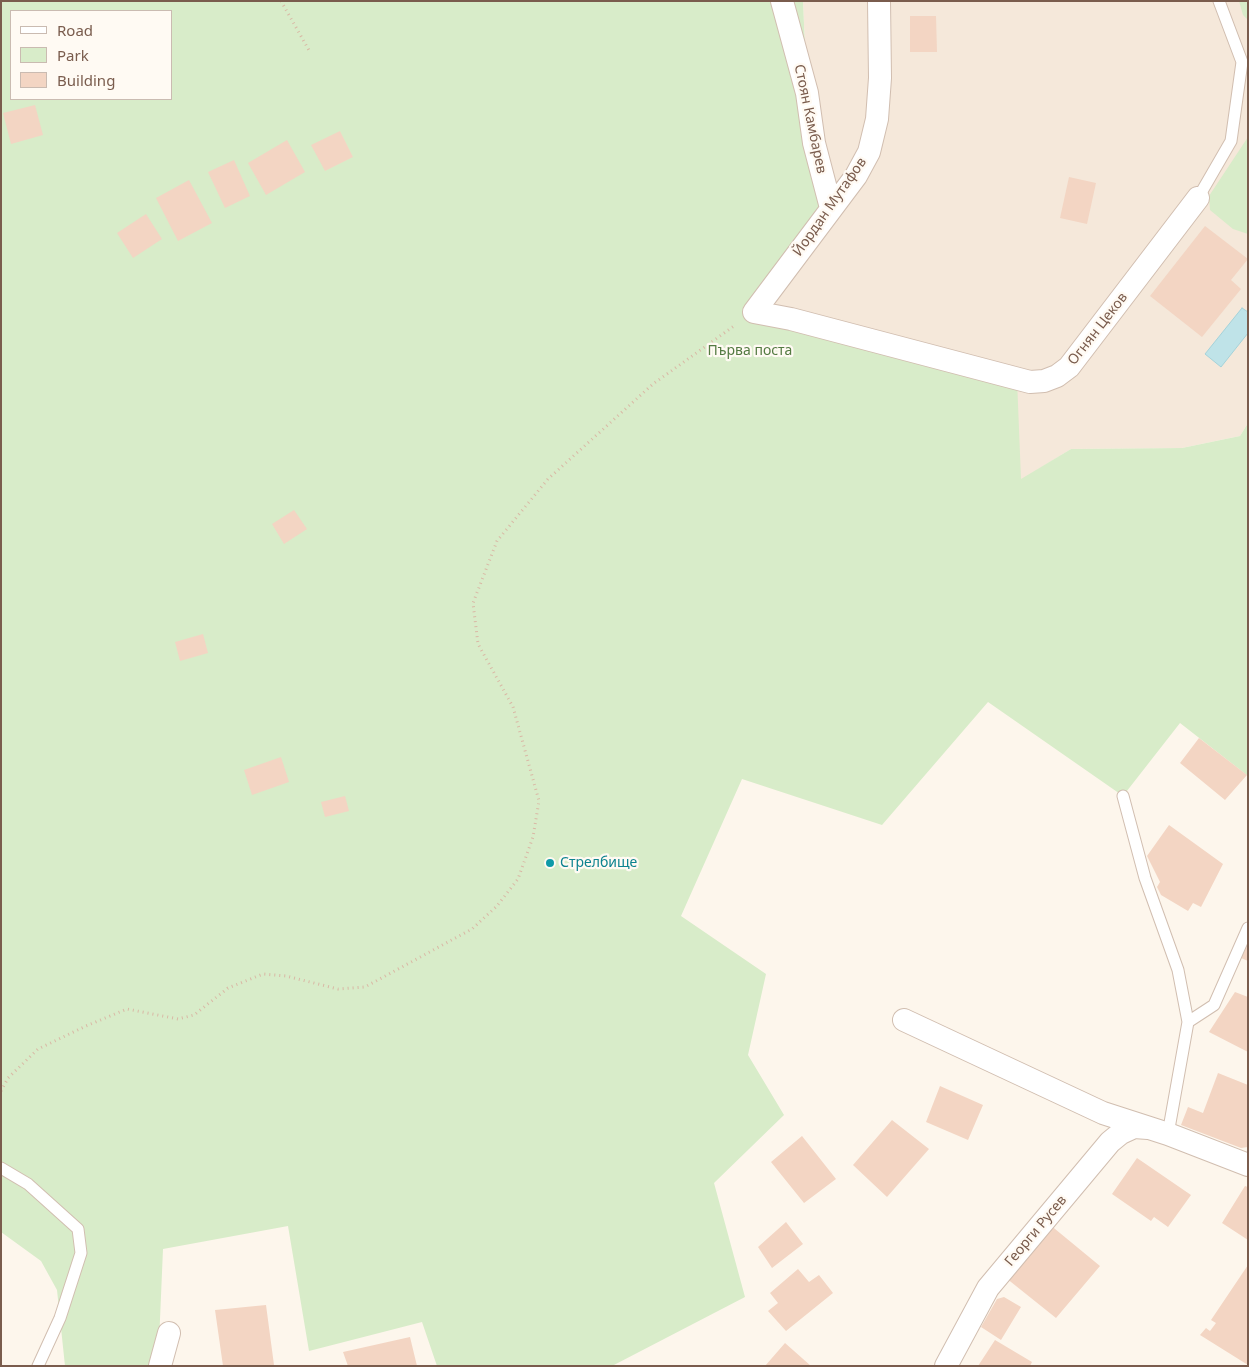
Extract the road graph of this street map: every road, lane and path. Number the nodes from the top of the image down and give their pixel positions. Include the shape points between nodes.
1 (281, 1) edge
2 (782, 1) edge
3 (879, 1) edge
4 (1219, 1) edge
5 (310, 52) dead end
6 (1198, 198) joint
7 (831, 208) junction
8 (754, 312) junction
9 (1123, 796) dead end
10 (1248, 928) edge
11 (904, 1020) dead end
12 (1188, 1022) junction
13 (1, 1091) edge
14 (1160, 1131) junction
15 (1248, 1166) edge
16 (1, 1168) edge
17 (169, 1333) dead end
18 (38, 1366) edge
19 (160, 1366) edge
20 (946, 1366) edge

1 - 5 path
2 - 7 street, Стоян Камбарев via 807,93 814,144
3 - 7 street, Йордан Мутафов via 877,119 869,152 856,176
4 - 6 lane, Огнян Цеков via 1242,62 1231,141
6 - 8 street, Огнян Цеков via 1069,367 1044,381 1030,382
7 - 8 street, Йордан Мутафов
8 - 13 path via 653,384 548,479 497,541 473,603 478,644 513,707 540,801 518,879 497,906 472,929 365,987 338,989 286,976 263,974 228,988 194,1015 178,1019 128,1009 38,1049 8,1078
9 - 12 lane via 1145,878 1178,970
10 - 12 lane via 1214,1005
11 - 14 street via 1103,1113
12 - 14 lane
14 - 15 street
14 - 20 street, Георги Русев via 1134,1127 1110,1142 988,1288
16 - 18 lane via 28,1184 78,1229 81,1252 60,1318
17 - 19 street

